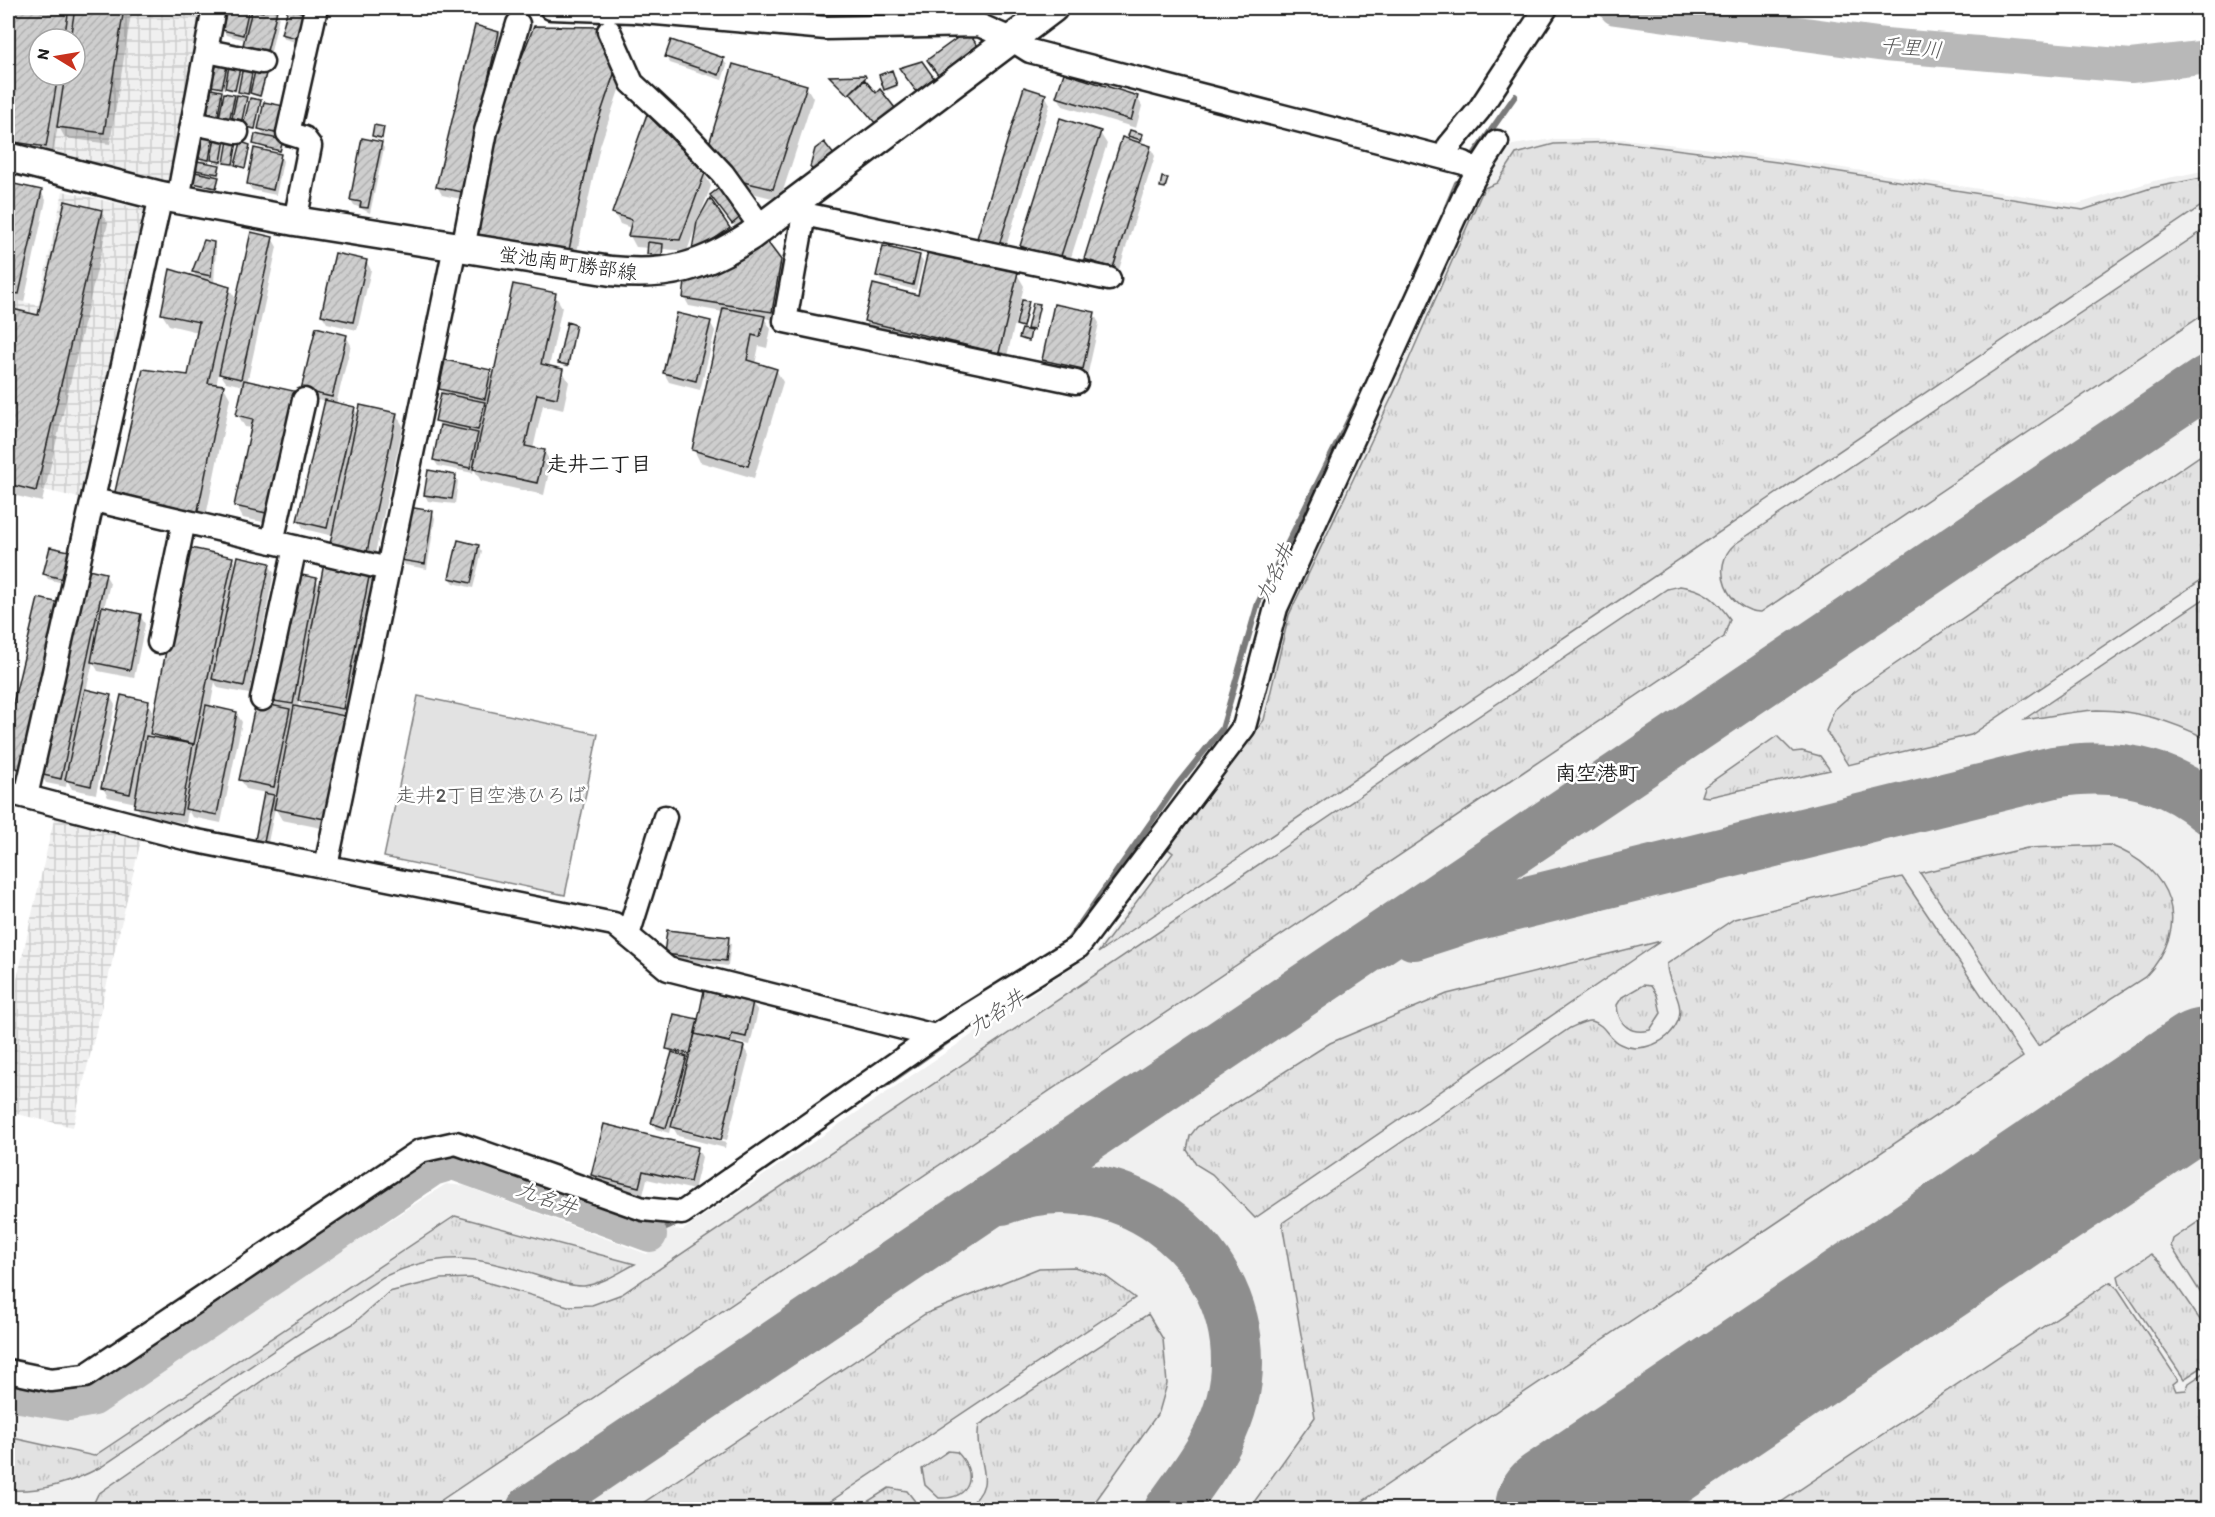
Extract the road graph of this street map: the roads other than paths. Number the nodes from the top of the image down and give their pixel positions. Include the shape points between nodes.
1 (214, 8) edge
2 (316, 8) edge
3 (551, 8) edge
4 (1546, 8) edge
5 (1032, 23) edge
6 (518, 24) dead end
7 (609, 31) dead end
8 (207, 51) junction
9 (262, 62) dead end
10 (193, 123) junction
11 (237, 132) dead end
12 (1497, 141) dead end
13 (8, 158) edge
14 (1445, 158) junction
15 (1478, 171) junction
16 (169, 198) junction
17 (800, 207) junction
18 (295, 221) junction
19 (761, 227) junction
20 (459, 248) junction
21 (1109, 279) dead end
22 (1076, 382) dead end
23 (304, 400) dead end
24 (94, 500) junction
25 (184, 521) junction
26 (272, 542) junction
27 (295, 547) junction
28 (388, 569) junction
29 (159, 642) dead end
30 (262, 699) dead end
31 (17, 794) edge
32 (665, 817) dead end
33 (326, 866) junction
34 (628, 935) junction
35 (935, 1036) junction
36 (8, 1371) edge

1 - 8 street
2 - 18 street via 288,133 304,138 310,146
3 - 5 street via 826,28
4 - 14 street via 1479,110 1449,146
5 - 14 street via 1030,51
5 - 17 street, 蛍池南町勝部線
6 - 20 street via 486,131
7 - 19 street via 632,83 723,174
8 - 9 street
8 - 10 street
10 - 11 street
10 - 16 street
12 - 15 street
13 - 16 street, 蛍池南町勝部線
14 - 15 street
15 - 35 street via 1276,608 1244,727 1078,947
16 - 18 street, 蛍池南町勝部線
16 - 24 street
17 - 19 street, 蛍池南町勝部線
17 - 21 street
17 - 22 street via 785,321
18 - 20 street, 蛍池南町勝部線
19 - 20 street, 蛍池南町勝部線 via 707,261 686,269 644,275
20 - 28 street
23 - 26 street
24 - 25 street
24 - 31 street
25 - 26 street
25 - 29 street
26 - 27 street
27 - 28 street
27 - 30 street
28 - 33 street
31 - 33 street via 192,840
32 - 34 street
33 - 34 street via 614,924
34 - 35 street via 668,969
35 - 36 street via 682,1213 643,1209 456,1143 420,1151 85,1376 51,1380

